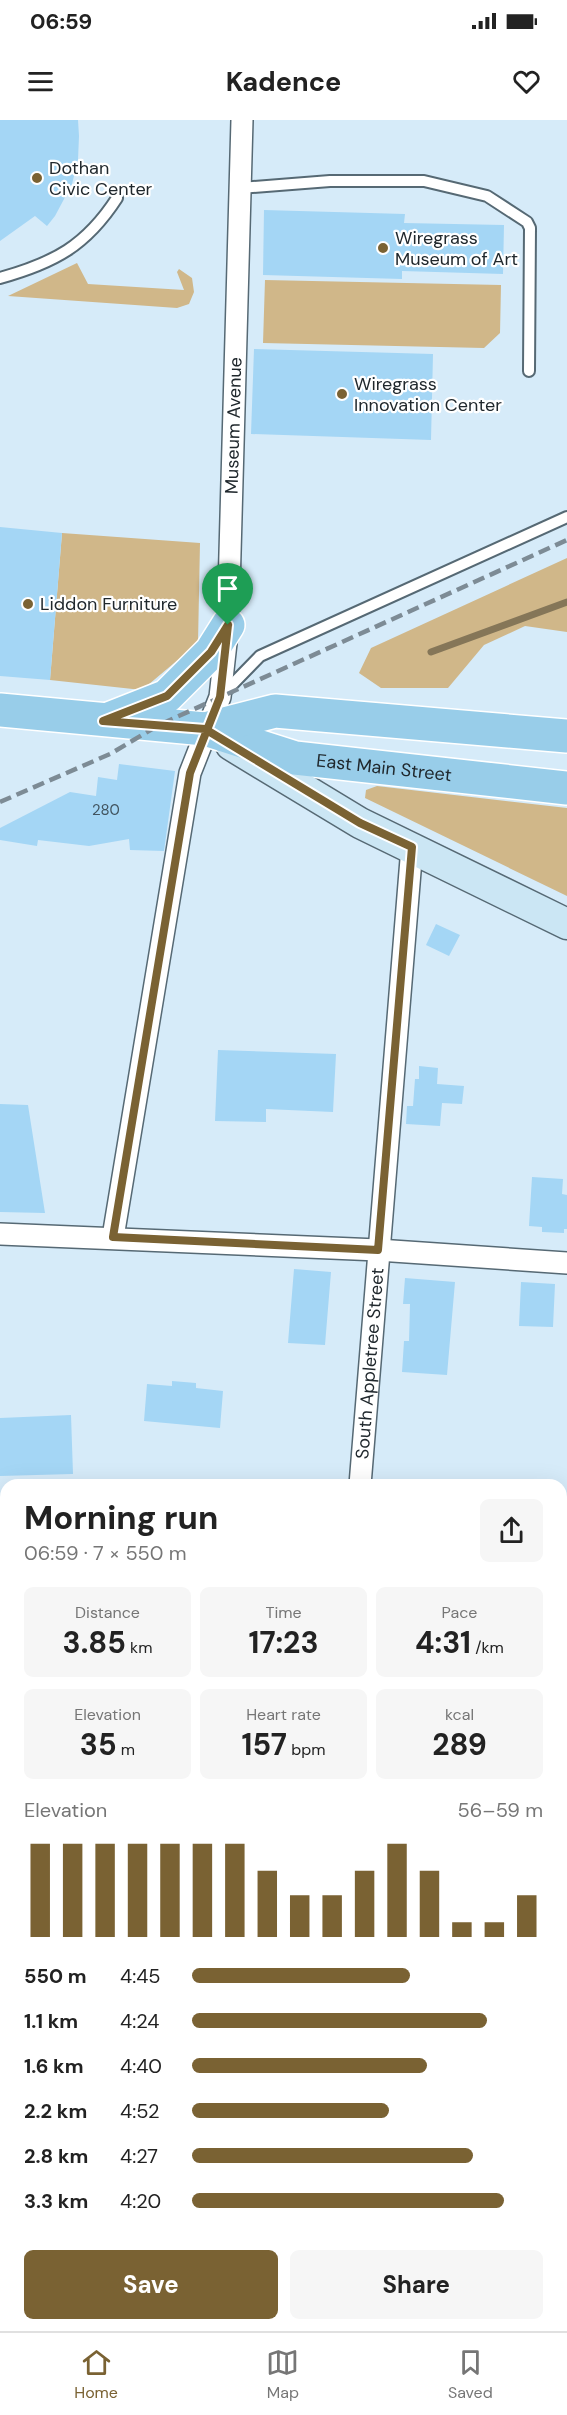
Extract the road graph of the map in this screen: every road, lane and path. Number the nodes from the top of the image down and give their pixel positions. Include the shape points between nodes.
1 (242, 120) edge
2 (240, 188) junction
3 (117, 198) dead end
4 (0, 278) edge
5 (529, 371) dead end
6 (567, 517) edge
7 (228, 625) junction
8 (220, 697) junction
9 (0, 711) edge
10 (103, 721) junction
11 (205, 729) junction
12 (567, 736) edge
13 (567, 788) edge
14 (412, 847) junction
15 (567, 924) edge
16 (0, 1234) edge
17 (113, 1237) junction
18 (378, 1250) junction
19 (567, 1263) edge
20 (360, 1479) edge

1 - 2 street, Museum Avenue
2 - 5 lane via 330,181 424,181 487,196 527,222 530,228
2 - 7 street, Museum Avenue
3 - 4 lane via 104,219 68,253
6 - 8 lane via 260,656
7 - 8 street, Museum Avenue
7 - 10 main road via 211,652 167,696
8 - 11 street, Museum Avenue
9 - 10 main road, East Main Street
10 - 11 main road, East Main Street
11 - 12 main road, East Main Street via 275,711
11 - 13 main road, East Main Street via 295,758
11 - 14 main road via 360,823
11 - 17 street, Museum Avenue via 190,773
14 - 15 main road
14 - 18 street, South Appletree Street
16 - 17 street
17 - 18 street
18 - 19 street
18 - 20 street, South Appletree Street

